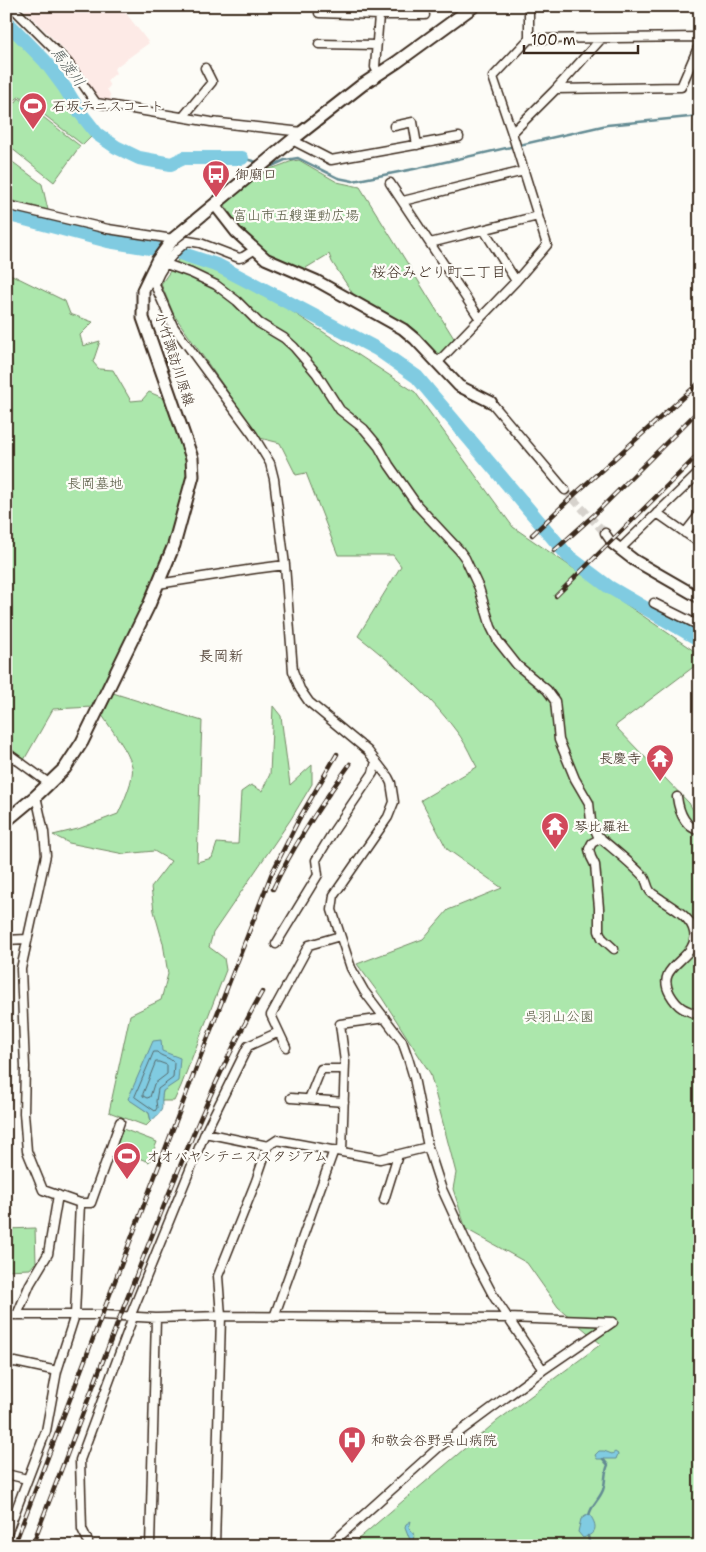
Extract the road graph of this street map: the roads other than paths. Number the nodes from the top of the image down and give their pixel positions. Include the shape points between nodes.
1 (11, 6) edge
2 (474, 6) edge
3 (529, 6) edge
4 (319, 13) dead end
5 (379, 15) junction
6 (425, 16) dead end
7 (700, 37) edge
8 (529, 39) junction
9 (601, 39) junction
10 (700, 43) edge
11 (319, 44) dead end
12 (376, 45) junction
13 (205, 68) dead end
14 (379, 74) junction
15 (556, 89) junction
16 (183, 117) junction
17 (394, 126) dead end
18 (302, 132) junction
19 (512, 133) junction
20 (459, 137) dead end
21 (292, 140) junction
22 (417, 144) junction
23 (524, 171) junction
24 (390, 183) dead end
25 (403, 201) junction
26 (6, 205) edge
27 (215, 205) junction
28 (538, 216) junction
29 (484, 230) junction
30 (171, 241) junction
31 (430, 243) junction
32 (254, 250) junction
33 (162, 262) junction
34 (516, 281) junction
35 (480, 319) junction
36 (438, 362) junction
37 (490, 402) joint
38 (700, 472) edge
39 (565, 490) tunnel mouth
40 (657, 513) junction
41 (700, 514) edge
42 (605, 533) tunnel mouth
43 (685, 533) junction
44 (700, 543) edge
45 (616, 546) junction
46 (285, 565) junction
47 (158, 584) junction
48 (700, 598) edge
49 (654, 603) dead end
50 (700, 626) edge
51 (6, 752) edge
52 (376, 761) junction
53 (50, 784) junction
54 (36, 796) junction
55 (677, 798) dead end
56 (6, 821) edge
57 (700, 831) edge
58 (601, 838) junction
59 (692, 922) junction
60 (700, 925) edge
61 (340, 936) junction
62 (27, 939) junction
63 (6, 940) edge
64 (276, 944) dead end
65 (614, 948) dead end
66 (700, 1015) edge
67 (385, 1018) junction
68 (279, 1032) junction
69 (286, 1048) dead end
70 (344, 1069) junction
71 (291, 1098) dead end
72 (309, 1099) junction
73 (344, 1102) junction
74 (120, 1122) dead end
75 (205, 1133) junction
76 (268, 1146) junction
77 (428, 1147) junction
78 (338, 1150) junction
79 (398, 1155) junction
80 (58, 1195) junction
81 (384, 1200) dead end
82 (80, 1203) junction
83 (6, 1315) edge
84 (17, 1315) junction
85 (75, 1315) junction
86 (221, 1316) junction
87 (131, 1317) junction
88 (274, 1317) junction
89 (156, 1318) junction
90 (508, 1318) junction
91 (6, 1363) edge
92 (543, 1370) junction
93 (57, 1371) junction
94 (6, 1474) edge
95 (27, 1478) junction
96 (6, 1536) edge
97 (88, 1546) edge
98 (150, 1546) edge
99 (215, 1546) edge
100 (329, 1546) edge

1 - 16 street via 68,63 96,102
2 - 14 main road, 小竹諏訪川原線
3 - 8 street
4 - 5 street
5 - 6 street
5 - 12 street
7 - 9 street
8 - 9 street
8 - 19 street via 493,77
9 - 15 street
10 - 15 street via 681,87
11 - 12 street
12 - 14 street via 374,67
13 - 16 street via 212,82
14 - 18 main road, 小竹諏訪川原線
15 - 19 street
16 - 18 street
17 - 22 street via 413,122
18 - 21 main road, 小竹諏訪川原線
19 - 23 street
20 - 22 street
21 - 22 street via 331,160
21 - 27 main road, 小竹諏訪川原線
23 - 25 street
23 - 28 street
24 - 25 street
25 - 31 street
26 - 30 street
27 - 30 main road, 小竹諏訪川原線
27 - 32 street
28 - 29 street
28 - 34 street via 547,245
29 - 31 street
29 - 34 street
30 - 33 main road, 小竹諏訪川原線
31 - 35 street
32 - 33 street via 239,258 188,241
32 - 36 street via 403,329
33 - 46 street via 156,285 173,326 270,463
33 - 47 main road, 小竹諏訪川原線 via 143,290 143,318 192,458 193,476 174,545
33 - 58 street via 216,284 259,323 294,347 317,374 340,410 379,446 417,505 459,550 479,588 498,641 517,665 555,700 559,740 589,803 594,829
34 - 35 street
35 - 36 street
36 - 37 street via 459,386
37 - 39 street
38 - 40 street
40 - 43 street
40 - 45 street
41 - 43 street
42 - 45 street
43 - 44 street
45 - 48 street
46 - 47 street
46 - 52 street via 294,672 300,689 309,702
47 - 53 main road, 小竹諏訪川原線 via 82,742
49 - 50 street
51 - 53 street
52 - 61 street via 391,783 394,802 388,817 334,895 332,910
52 - 64 street via 373,774 316,860 318,875
53 - 54 main road, 小竹諏訪川原線
54 - 56 main road, 小竹諏訪川原線
54 - 62 street via 46,855
55 - 57 street via 682,816 690,826
58 - 59 street via 645,879 650,891
58 - 65 street via 589,849 595,865 599,931
59 - 60 street
59 - 66 street via 695,933 693,947 670,970 667,982 676,1004
61 - 67 street via 351,968
61 - 68 street via 309,945 271,1015
62 - 63 street
62 - 80 street via 21,969 27,1151 43,1190
67 - 70 street via 340,1024
67 - 77 street via 402,1041 408,1058
68 - 69 street
68 - 75 street via 248,1046
70 - 72 street via 321,1069
70 - 73 street
71 - 72 street
72 - 73 street
73 - 78 street
74 - 82 street via 91,1203
75 - 76 street
75 - 87 street
76 - 78 street via 277,1140
76 - 86 street via 218,1276
77 - 79 street
77 - 90 street via 441,1187 494,1297
78 - 79 street via 380,1159
78 - 88 street
79 - 81 street
80 - 82 street
80 - 84 street via 48,1254
82 - 85 street
83 - 84 street
84 - 85 street
85 - 87 street
85 - 93 street
86 - 88 street
86 - 89 street
86 - 99 street
87 - 89 street
87 - 97 street via 80,1460 82,1529
88 - 90 street
89 - 98 street
90 - 92 street
90 - 92 street via 613,1322
91 - 93 street
92 - 100 street via 439,1447
93 - 95 street via 46,1431
94 - 95 street
95 - 96 street

